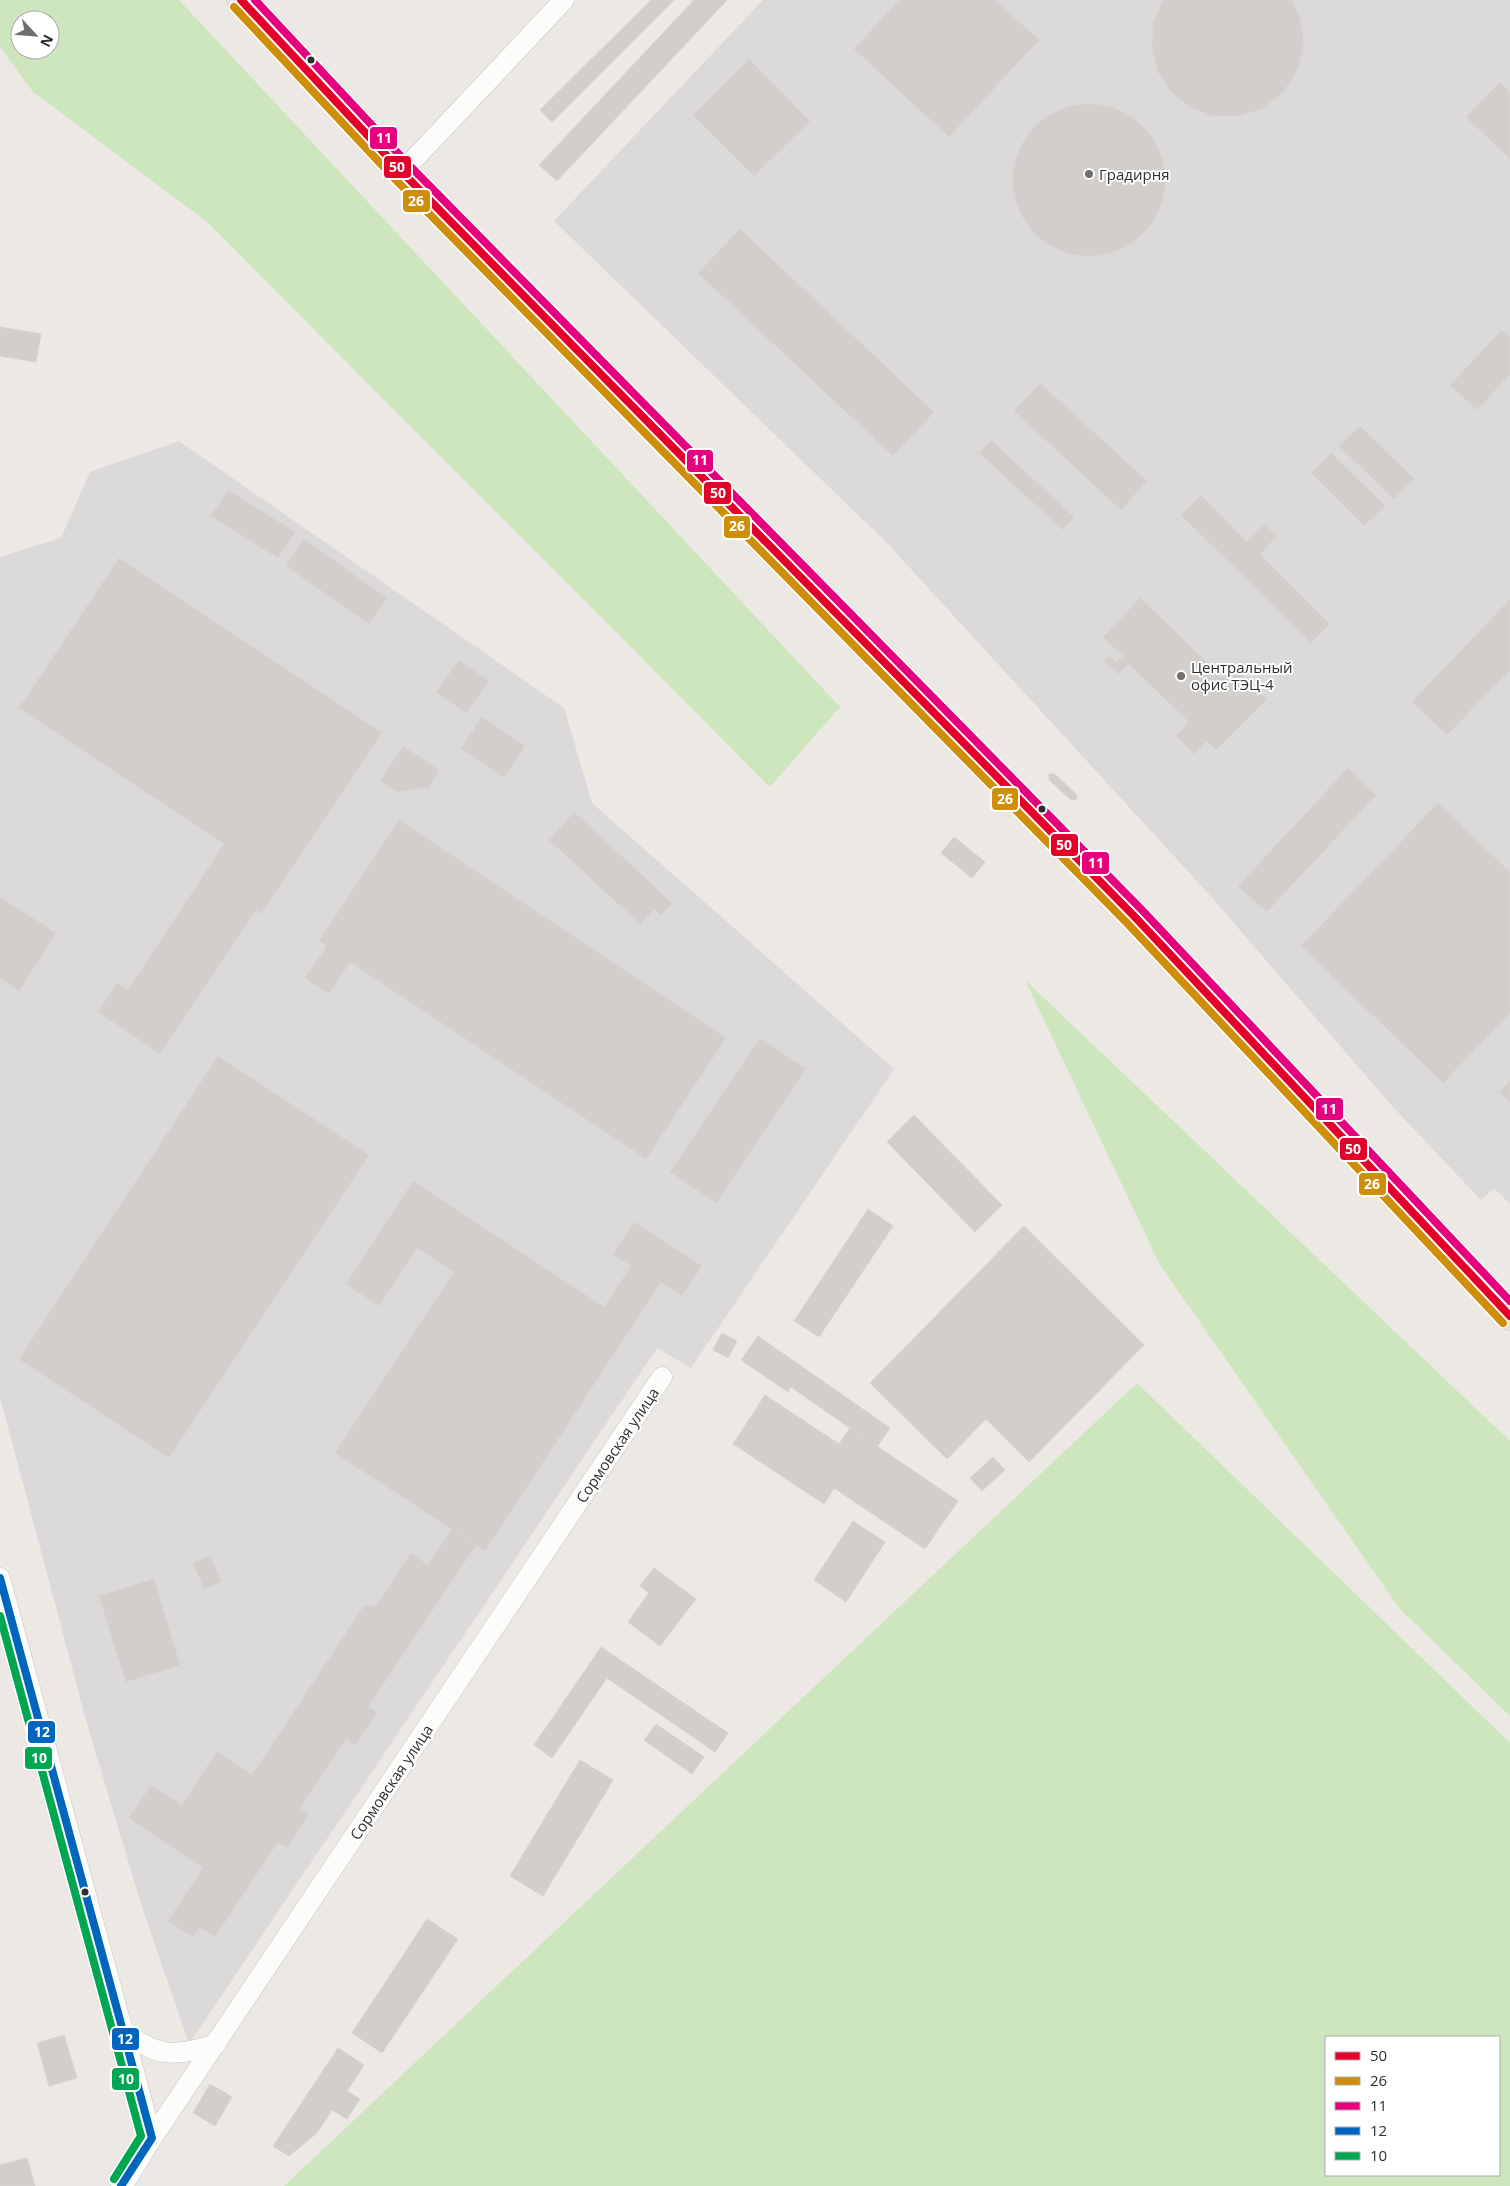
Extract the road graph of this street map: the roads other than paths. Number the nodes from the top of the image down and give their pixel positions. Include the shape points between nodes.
1 (241, 0) edge
2 (564, 0) edge
3 (402, 172) junction
4 (1510, 1316) edge
5 (662, 1377) dead end
6 (0, 1578) edge
7 (3, 1600) edge
8 (123, 2030) junction
9 (216, 2044) junction
10 (152, 2138) junction
11 (121, 2186) edge

1 - 3 highway
2 - 3 street
3 - 4 highway via 1134,916
5 - 9 street, Сормовская улица
6 - 7 street
7 - 8 street
8 - 9 street via 149,2049 169,2053 191,2052
8 - 10 street
9 - 10 street, Сормовская улица
10 - 11 street, Сормовская улица

